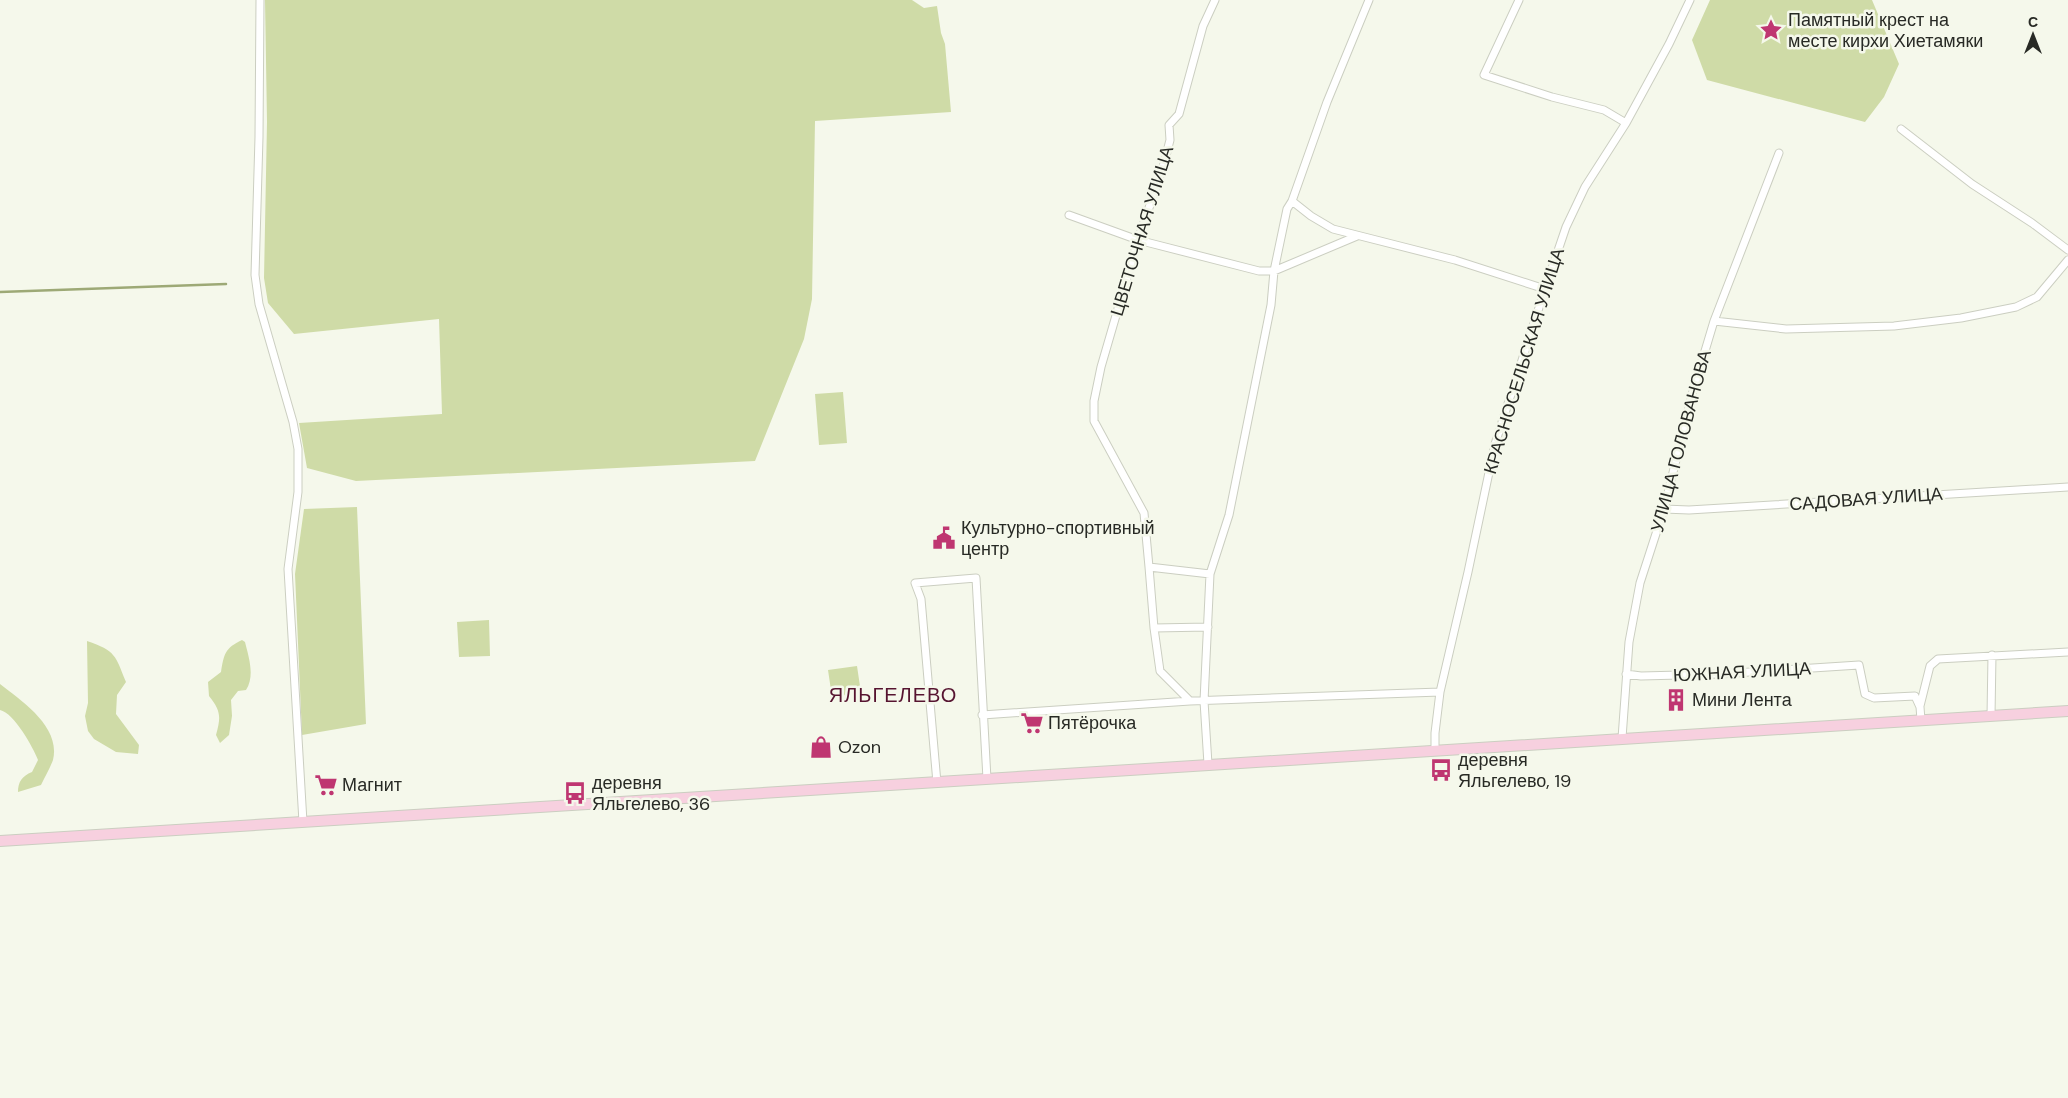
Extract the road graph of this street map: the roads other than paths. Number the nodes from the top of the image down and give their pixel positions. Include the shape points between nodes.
1 (260, 0) edge
2 (1215, 0) edge
3 (1369, 0) edge
4 (1519, 0) edge
5 (1690, 0) edge
6 (1626, 123) junction
7 (1901, 129) dead end
8 (1779, 153) dead end
9 (1292, 201) junction
10 (1069, 215) dead end
11 (1357, 236) junction
12 (1138, 240) junction
13 (2068, 250) edge
14 (2068, 260) edge
15 (1274, 271) junction
16 (1545, 289) junction
17 (1714, 321) junction
18 (2068, 486) edge
19 (1664, 509) junction
20 (1149, 567) junction
21 (1210, 574) junction
22 (1208, 627) junction
23 (1154, 628) junction
24 (2068, 652) edge
25 (1992, 655) junction
26 (1626, 674) junction
27 (1440, 692) junction
28 (1190, 701) junction
29 (1204, 701) junction
30 (1920, 707) junction
31 (2068, 711) edge
32 (982, 715) junction
33 (1991, 716) junction
34 (1921, 720) junction
35 (1622, 738) junction
36 (1435, 750) junction
37 (1208, 764) junction
38 (988, 779) junction
39 (937, 783) junction
40 (303, 822) junction
41 (0, 841) edge

1 - 40 street via 255,275 259,304 298,449 298,492 288,569
2 - 12 street, ЦВЕТОЧНАЯ УЛИЦА via 1203,26 1179,114 1169,125 1170,140 1163,167
3 - 9 street via 1327,102
4 - 6 street via 1484,75 1604,110
5 - 6 street, КРАСНОСЕЛЬСКАЯ УЛИЦА
6 - 16 street, КРАСНОСЕЛЬСКАЯ УЛИЦА via 1585,187 1566,227
7 - 13 street via 1972,184
8 - 17 street, УЛИЦА ГОЛОВАНОВА
9 - 11 street via 1333,229
9 - 15 street via 1287,209
10 - 12 street
11 - 15 street
11 - 16 street via 1455,260
12 - 15 street via 1259,271
12 - 20 street, ЦВЕТОЧНАЯ УЛИЦА via 1101,367 1094,401 1094,421 1144,513
14 - 17 street via 2037,297 2016,307 1961,318 1894,326 1786,329
15 - 21 street via 1271,305 1229,515
16 - 27 street, КРАСНОСЕЛЬСКАЯ УЛИЦА via 1495,444
17 - 19 street, УЛИЦА ГОЛОВАНОВА
18 - 19 street, САДОВАЯ УЛИЦА
19 - 26 street, УЛИЦА ГОЛОВАНОВА via 1640,583
20 - 21 street
20 - 23 street, ЦВЕТОЧНАЯ УЛИЦА
21 - 22 street
22 - 23 street
22 - 29 street
23 - 28 street, ЦВЕТОЧНАЯ УЛИЦА via 1160,671
24 - 25 street
25 - 30 street via 1938,659 1930,666
25 - 33 street
26 - 30 street, ЮЖНАЯ УЛИЦА via 1720,674 1859,665 1865,694 1874,698 1915,696
26 - 35 street, УЛИЦА ГОЛОВАНОВА
27 - 29 street
27 - 36 street, КРАСНОСЕЛЬСКАЯ УЛИЦА
28 - 29 street
28 - 32 street
29 - 37 street
30 - 34 street
31 - 33 main road
32 - 38 street
32 - 39 street via 976,578 915,584 921,599
33 - 34 main road
34 - 35 main road
35 - 36 main road
36 - 37 main road
37 - 38 main road
38 - 39 main road
39 - 40 main road
40 - 41 main road

